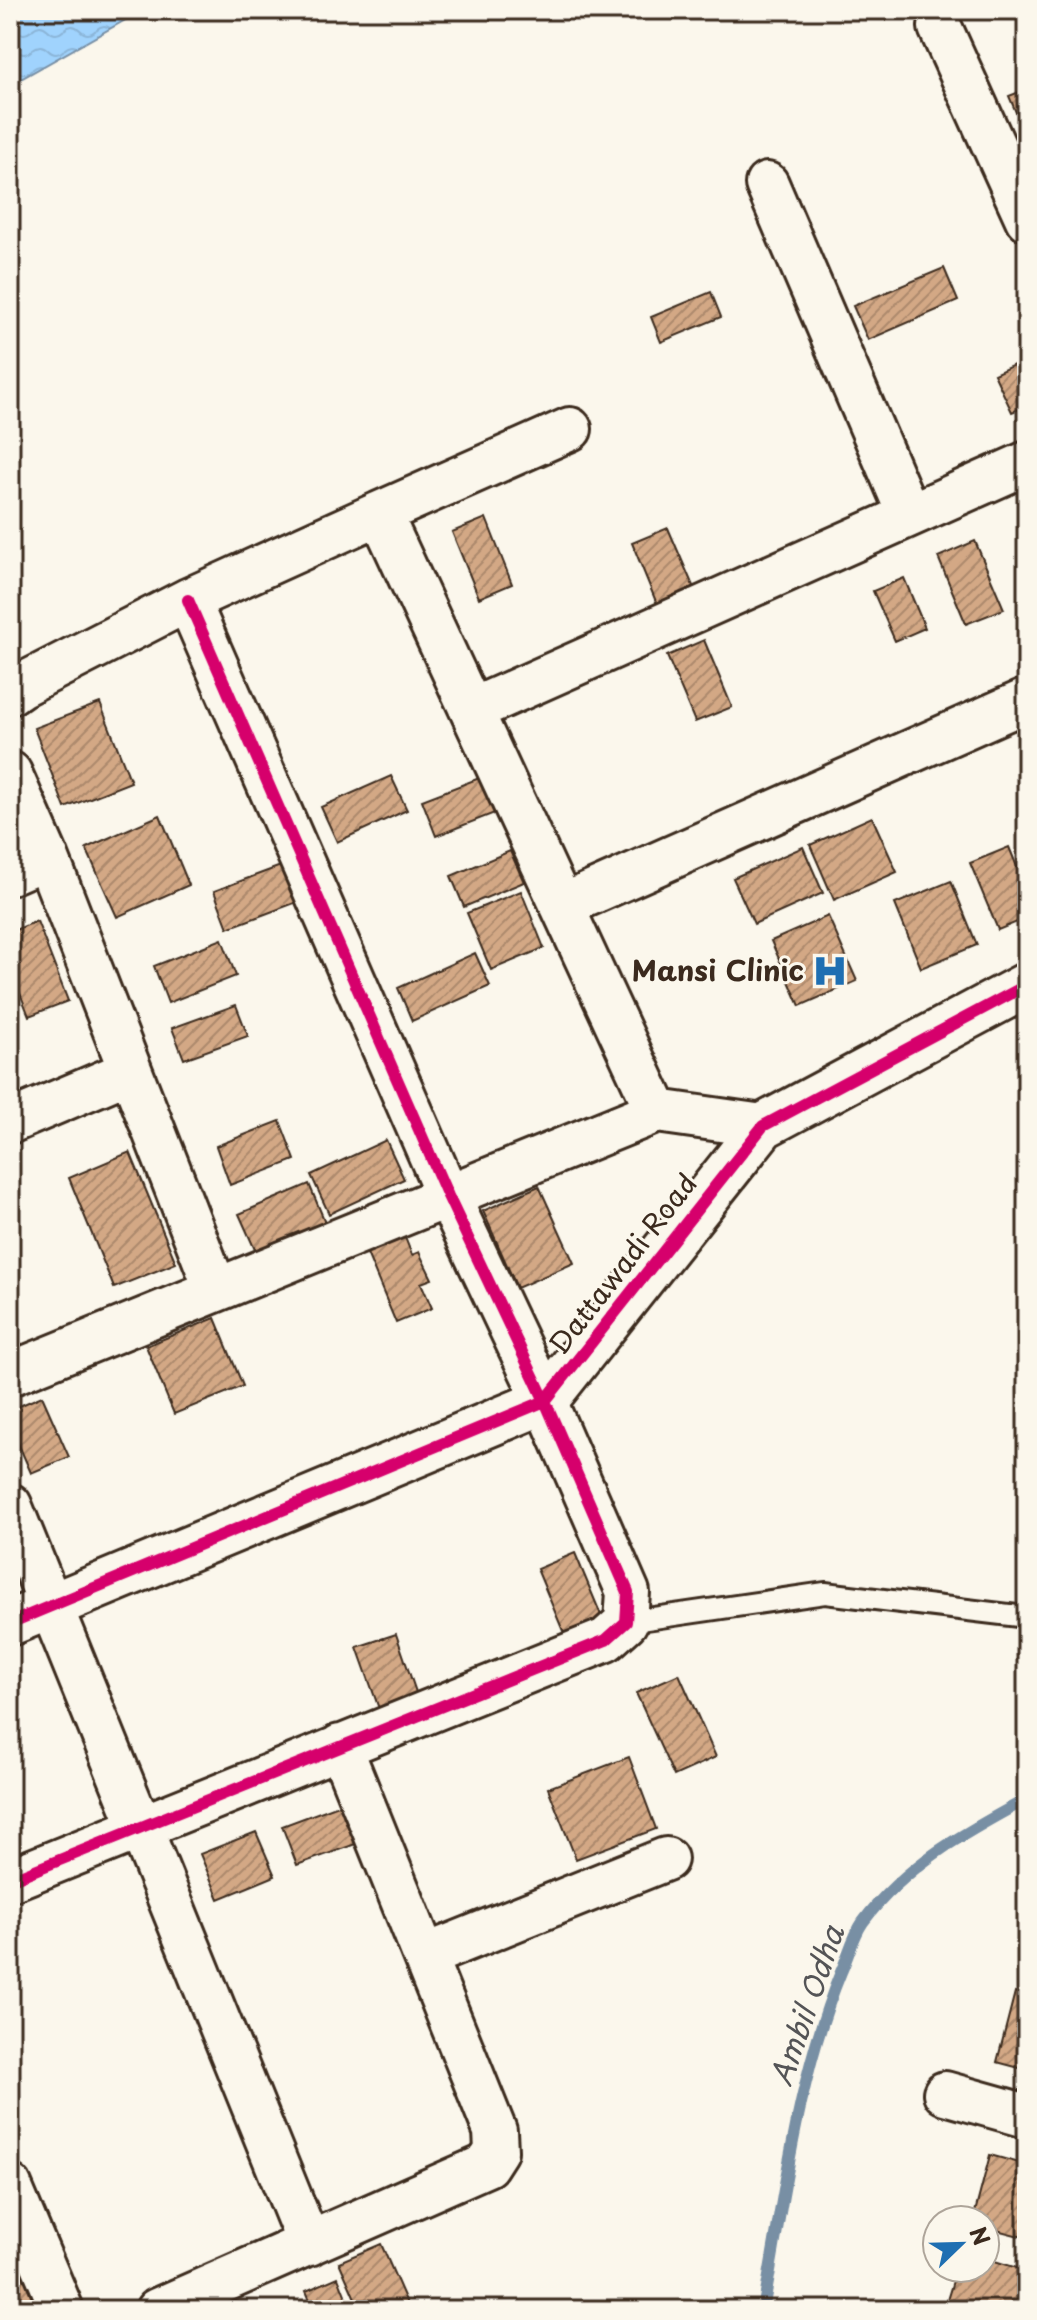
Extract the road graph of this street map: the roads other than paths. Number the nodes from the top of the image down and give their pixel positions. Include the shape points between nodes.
1 (940, 27) dead end
2 (767, 184) dead end
3 (1027, 219) edge
4 (570, 429) dead end
5 (1027, 463) edge
6 (380, 513) junction
7 (909, 515) junction
8 (188, 600) junction
9 (10, 693) edge
10 (1027, 700) edge
11 (472, 710) junction
12 (10, 773) edge
13 (29, 865) edge
14 (562, 906) junction
15 (1027, 985) edge
16 (130, 1071) junction
17 (657, 1111) junction
18 (10, 1122) edge
19 (763, 1126) junction
20 (448, 1196) junction
21 (216, 1290) junction
22 (10, 1374) edge
23 (545, 1401) junction
24 (10, 1505) edge
25 (51, 1607) junction
26 (1027, 1617) edge
27 (626, 1622) junction
28 (10, 1623) edge
29 (340, 1746) junction
30 (140, 1827) junction
31 (666, 1859) dead end
32 (10, 1880) edge
33 (425, 1956) junction
34 (945, 2093) dead end
35 (1027, 2116) edge
36 (10, 2186) edge
37 (309, 2244) junction
38 (62, 2310) edge
39 (157, 2310) edge

1 - 3 street
2 - 7 street
4 - 6 street
5 - 7 street
6 - 8 street
6 - 11 street
7 - 11 street
8 - 9 street
8 - 20 street
10 - 14 street
11 - 14 street
12 - 13 street
13 - 16 street
14 - 17 street
15 - 19 street, Dattawadi Road
16 - 18 street
16 - 21 street
17 - 19 street
17 - 20 street
19 - 23 street, Dattawadi Road
20 - 21 street
20 - 23 street
21 - 22 street
23 - 25 street, Dattawadi Road
23 - 27 street via 628,1592
24 - 25 street
25 - 28 street, Dattawadi Road
25 - 30 street
26 - 27 lane via 825,1593
27 - 29 street via 606,1640
29 - 30 street
29 - 33 street
30 - 32 street
30 - 37 street
31 - 33 street
33 - 37 street via 495,2131 496,2151 487,2165
34 - 35 street
36 - 38 street
37 - 39 street

